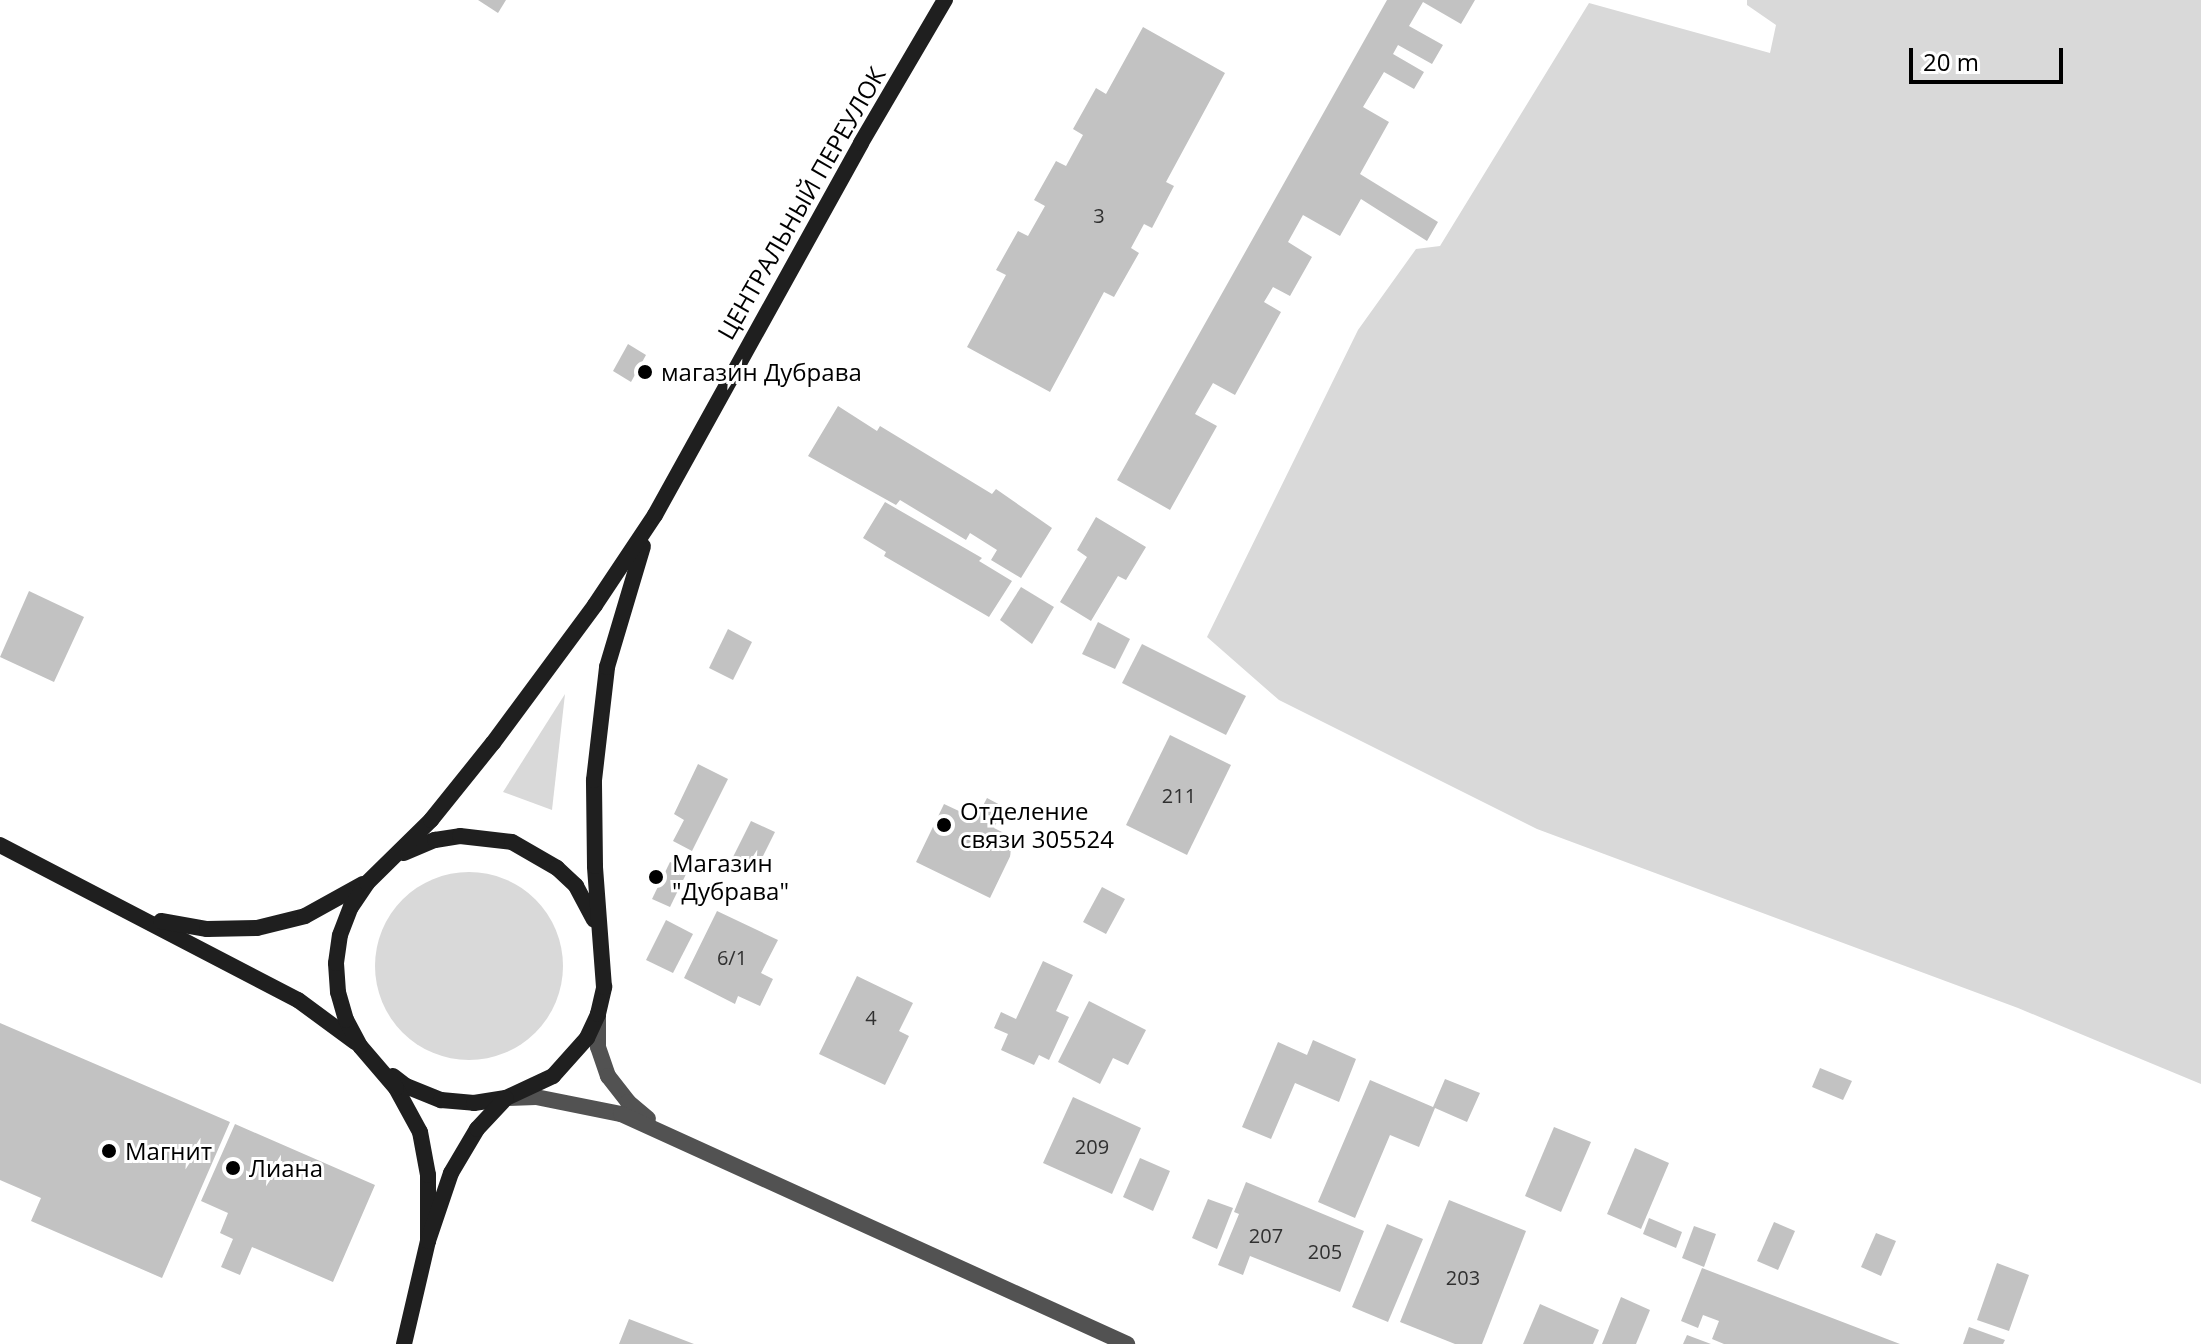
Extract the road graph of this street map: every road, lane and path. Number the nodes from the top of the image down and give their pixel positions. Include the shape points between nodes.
1 (945, 0) edge
2 (655, 515) junction
3 (0, 845) edge
4 (388, 863) junction
5 (111, 901) junction
6 (599, 933) junction
7 (598, 1014) junction
8 (360, 1046) junction
9 (506, 1098) junction
10 (662, 1130) junction
11 (428, 1241) junction
12 (404, 1344) edge
13 (1127, 1344) edge

1 - 2 main road, ЦЕНТРАЛЬНЫЙ ПЕРЕУЛОК
2 - 4 main road via 493,743 431,820
2 - 6 main road via 632,574 607,667 594,780
3 - 5 main road
4 - 5 main road via 350,894 316,911 257,928 207,929 157,920
4 - 6 main road via 410,850 460,836 512,842 557,868 576,886
4 - 8 main road via 367,883 340,935 338,992
5 - 8 main road via 298,1000
6 - 7 main road via 604,974
7 - 9 main road via 587,1038 562,1067 531,1089
7 - 10 street via 598,1047 608,1076 628,1102
8 - 9 main road via 406,1086 441,1100 474,1103
8 - 11 main road via 396,1088 420,1132 428,1175
9 - 10 street via 579,1103
9 - 11 main road via 477,1129 451,1173
10 - 13 street
11 - 12 main road

